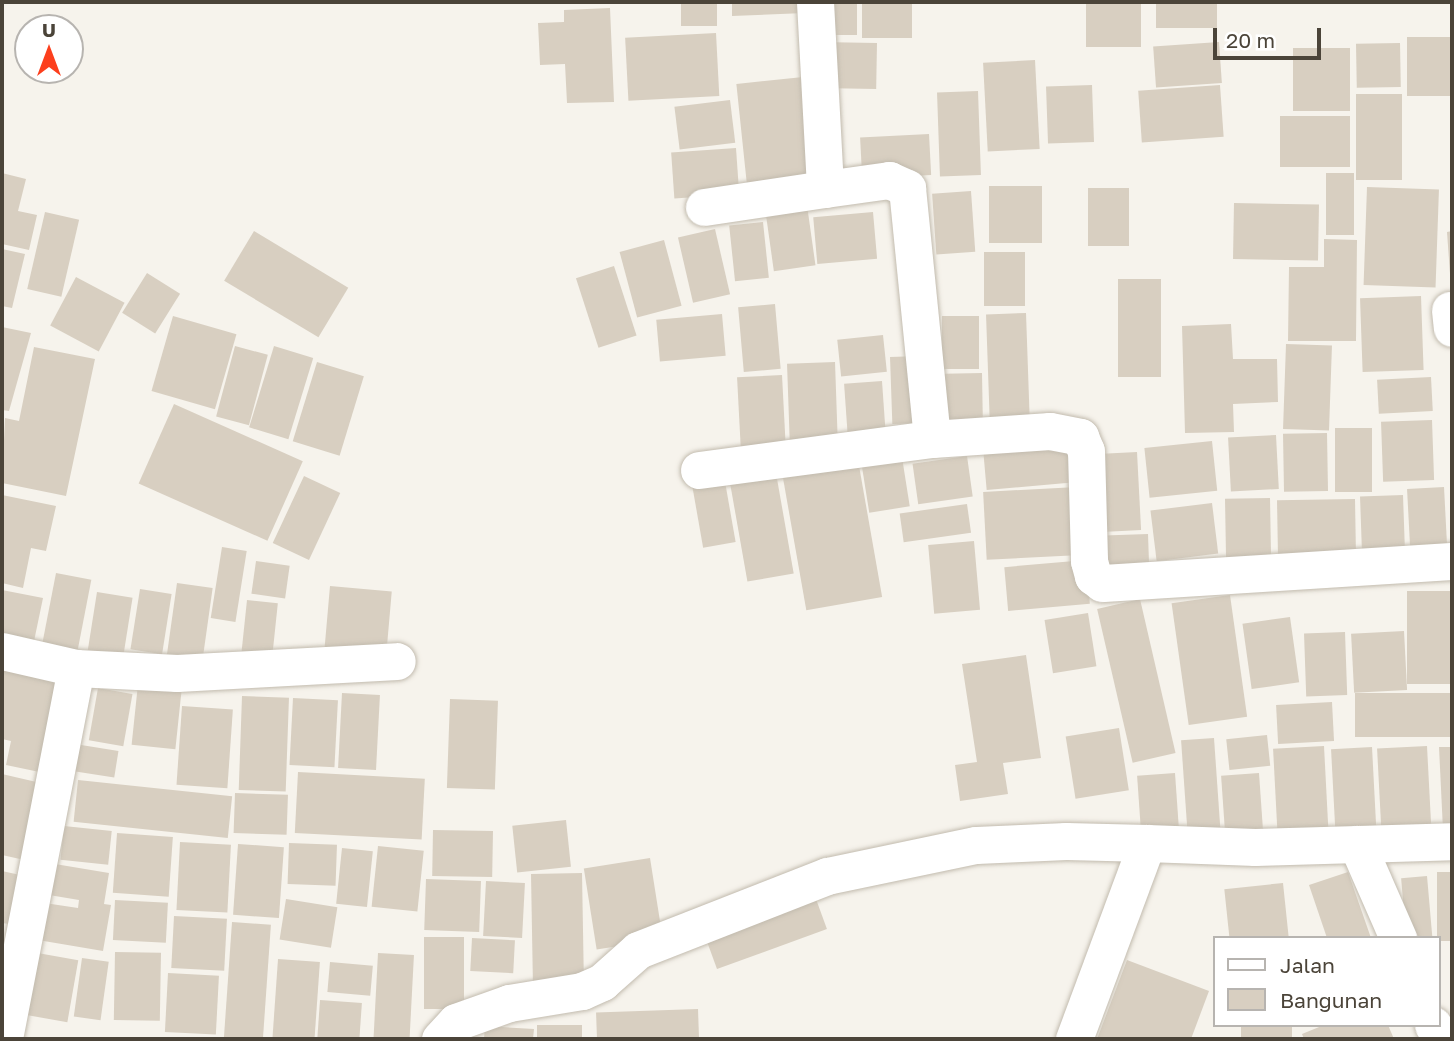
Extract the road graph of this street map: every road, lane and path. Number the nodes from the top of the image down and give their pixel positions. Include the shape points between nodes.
1 (815, 2) edge
2 (825, 190) junction
3 (704, 207) dead end
4 (932, 439) junction
5 (699, 470) dead end
6 (1452, 561) edge
7 (2, 651) edge
8 (397, 661) dead end
9 (76, 668) junction
10 (1452, 841) edge
11 (1147, 843) junction
12 (1357, 844) junction
13 (1397, 936) edge
14 (4, 1039) edge
15 (440, 1039) edge
16 (1074, 1039) edge

1 - 2 street
2 - 3 street
2 - 4 street via 889,180 907,188
4 - 5 street
4 - 6 street via 1050,431 1080,437 1086,451 1088,561 1093,576 1102,583
7 - 9 street
8 - 9 street via 177,673
9 - 14 street via 46,803
10 - 12 street
11 - 12 street
11 - 15 street via 975,845 827,876 638,950 592,986 470,1016 456,1022
11 - 16 street
12 - 13 street

